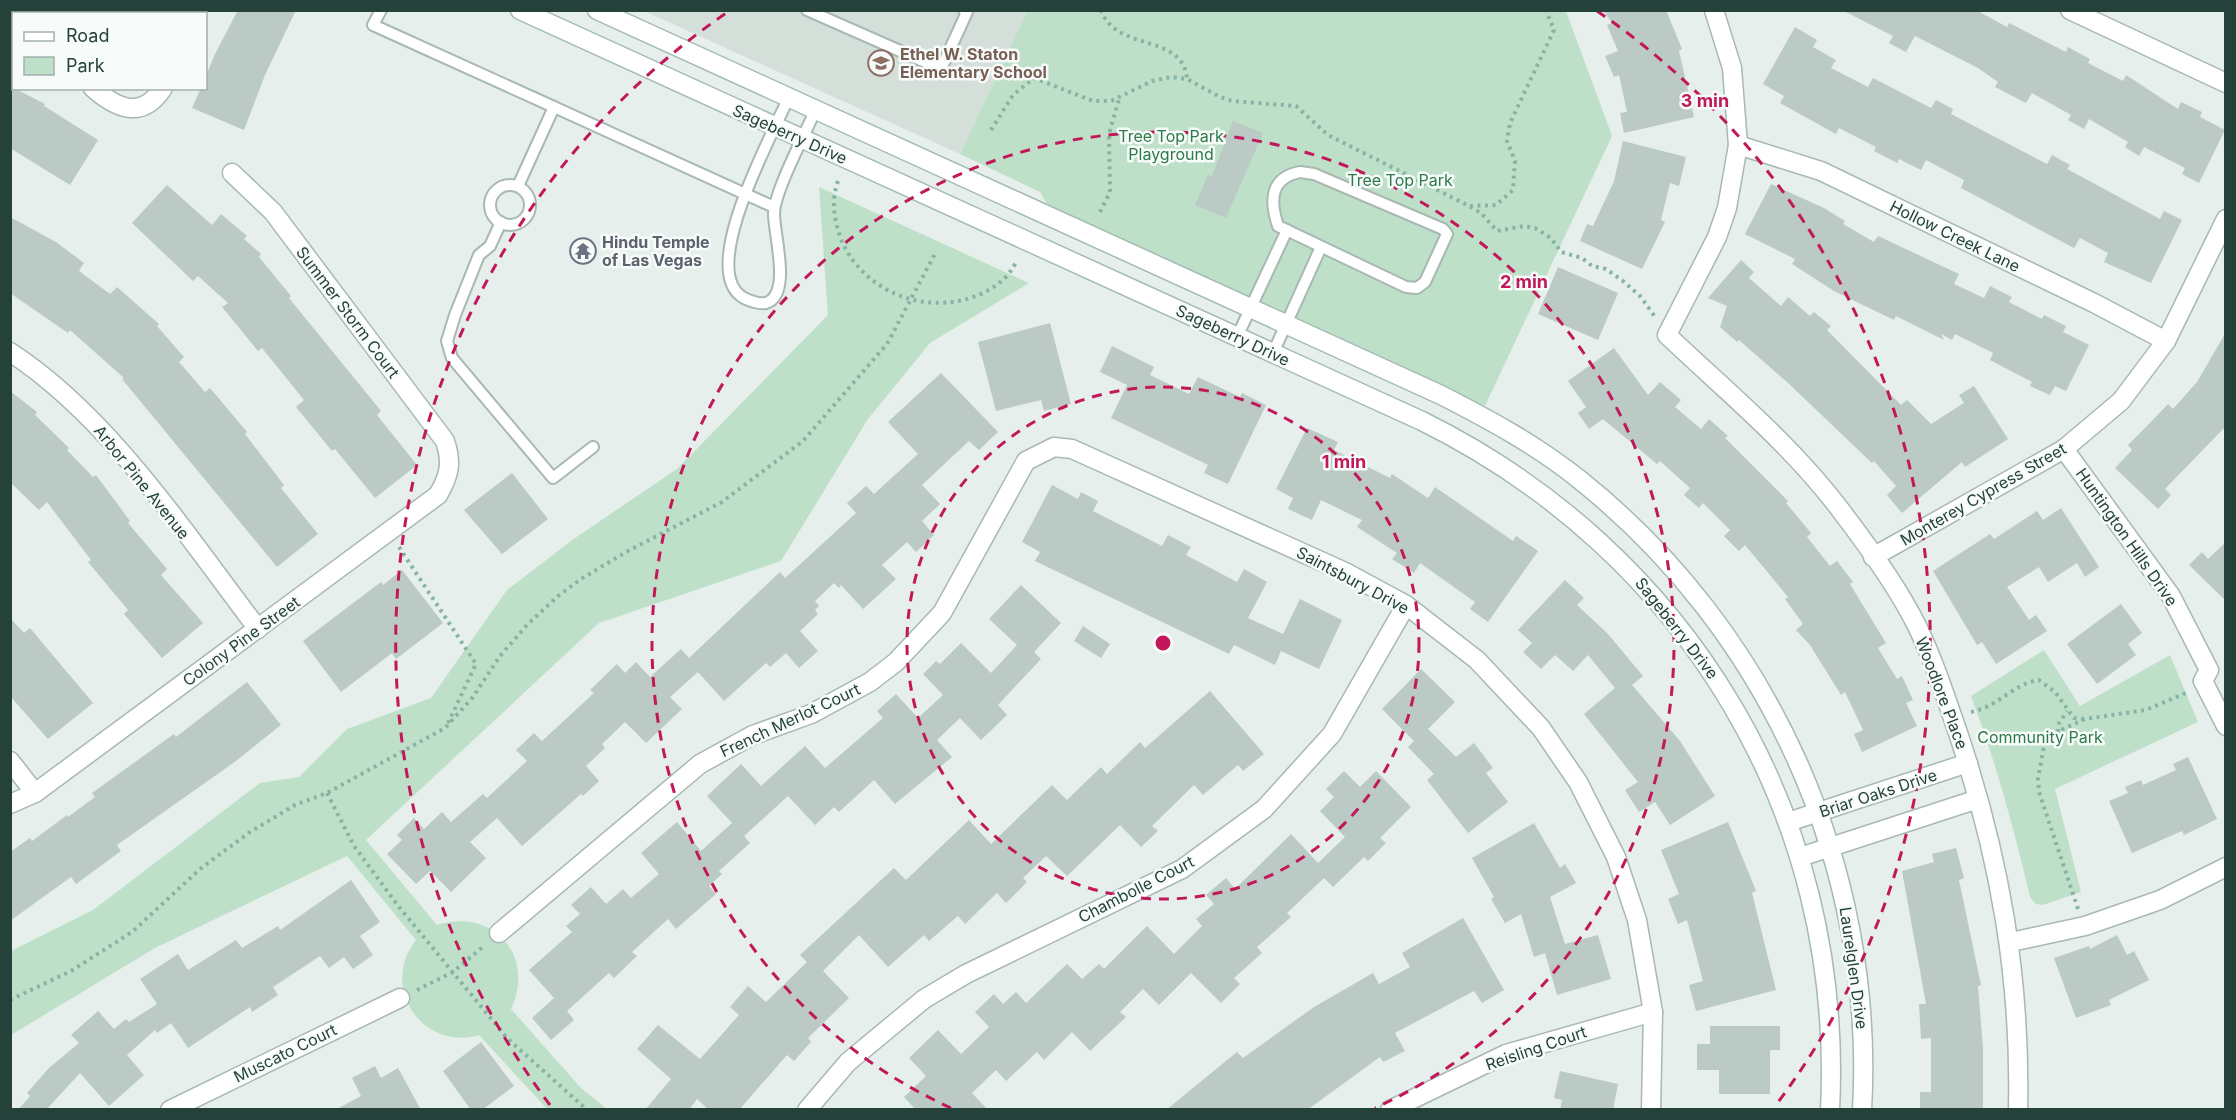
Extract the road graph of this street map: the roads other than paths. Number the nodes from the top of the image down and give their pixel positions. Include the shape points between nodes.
1 (381, 10) edge
2 (520, 10) edge
3 (597, 10) edge
4 (807, 10) edge
5 (964, 10) edge
6 (1714, 10) edge
7 (2070, 10) edge
8 (630, 17) edge
9 (2226, 82) edge
10 (95, 90) edge
11 (161, 90) edge
12 (789, 97) junction
13 (554, 107) junction
14 (816, 109) junction
15 (775, 127) junction
16 (803, 139) junction
17 (1738, 145) junction
18 (232, 173) dead end
19 (518, 186) junction
20 (745, 195) junction
21 (774, 207) junction
22 (2226, 219) edge
23 (501, 222) junction
24 (1287, 230) junction
25 (1322, 247) junction
26 (1251, 308) junction
27 (1286, 324) junction
28 (1237, 337) junction
29 (2166, 341) junction
30 (10, 352) edge
31 (1273, 353) junction
32 (593, 447) dead end
33 (2064, 449) junction
34 (451, 459) joint
35 (1026, 461) joint
36 (1873, 557) junction
37 (1406, 605) junction
38 (258, 628) junction
39 (2226, 665) edge
40 (2203, 681) junction
41 (2226, 726) edge
42 (10, 761) edge
43 (1968, 764) junction
44 (35, 793) junction
45 (1978, 799) junction
46 (10, 804) edge
47 (1822, 821) junction
48 (1794, 840) junction
49 (1831, 847) junction
50 (2226, 867) edge
51 (499, 933) road end
52 (2011, 942) junction
53 (400, 998) road end
54 (1653, 1012) junction
55 (170, 1110) edge
56 (807, 1110) edge
57 (1390, 1110) edge
58 (1651, 1110) edge
59 (1830, 1110) edge
60 (1862, 1110) edge
61 (2018, 1110) edge

1 - 13 lane via 373,26
2 - 15 street, Sageberry Drive
3 - 8 street, Sageberry Drive
4 - 5 lane via 941,69 967,12
6 - 17 street via 1732,68
7 - 9 street
8 - 12 street, Sageberry Drive
10 - 11 street via 111,104 130,109 148,104
12 - 14 street, Sageberry Drive
12 - 15 lane
13 - 19 lane
13 - 20 lane
14 - 16 lane
14 - 26 street, Sageberry Drive
15 - 16 street, Sageberry Drive
15 - 20 lane
16 - 21 lane
16 - 28 street, Sageberry Drive
17 - 29 street, Hollow Creek Lane via 1821,171
17 - 36 street, Woodlore Place via 1727,208 1717,237 1667,334 1764,423 1842,511
18 - 34 street, Summer Storm Court via 273,212 445,441
19 - 23 lane via 500,188 492,198 491,210
19 - 23 lane via 530,202 528,214 518,223
20 - 21 lane
20 - 21 lane via 729,246 727,271 738,295 752,302 766,303 775,297 782,284
22 - 29 street, Monterey Cypress Street
23 - 32 lane via 490,246 479,255 455,315 447,341 452,358 553,478
24 - 25 lane
24 - 25 lane via 1278,226 1271,200 1290,174 1300,172 1443,229 1447,234 1425,282 1417,288 1406,287
24 - 26 lane
25 - 27 lane
26 - 27 street, Sageberry Drive
26 - 28 lane
27 - 31 lane
27 - 47 street, Sageberry Drive via 1500,426 1555,461 1606,502 1675,571 1728,636 1780,726
28 - 31 street, Sageberry Drive
29 - 33 street, Monterey Cypress Street via 2121,401
30 - 38 street, Arbor Pine Avenue via 38,370 108,435
31 - 48 street, Sageberry Drive via 1451,435 1506,468 1589,531 1640,580 1705,661 1752,740
33 - 36 street, Monterey Cypress Street
33 - 40 street, Huntington Hills Drive via 2171,596 2209,670
34 - 38 street, Colony Pine Street via 448,478 438,495
35 - 37 street, Saintsbury Drive via 1054,447 1072,449 1345,572
35 - 51 street, French Merlot Court via 942,614 896,662 870,682 811,714 753,735 700,764
36 - 43 street, Woodlore Place via 1916,625
37 - 54 street, Saintsbury Drive via 1477,660 1541,728 1578,782 1616,857 1637,920
37 - 56 street, Chambolle Court via 1332,734 1264,809 1182,869 966,974 924,999 848,1062
38 - 44 street, Colony Pine Street
39 - 40 street
40 - 41 street
42 - 44 street
43 - 45 street, Woodlore Place
43 - 47 street, Briar Oaks Drive
44 - 46 street, Colony Pine Street
45 - 49 street
45 - 52 street, Woodlore Place via 1995,859
47 - 48 street, Briar Oaks Drive
47 - 49 street, Laurelglen Drive
48 - 49 street
48 - 59 street, Laurelglen Drive via 1825,973 1832,1047
49 - 60 street, Laurelglen Drive via 1849,918 1859,983 1864,1058
50 - 52 street via 2160,900 2085,926
52 - 61 street, Woodlore Place via 2020,1046
53 - 55 street, Muscato Court
54 - 57 street, Reisling Court via 1506,1054
54 - 58 street, Saintsbury Drive

